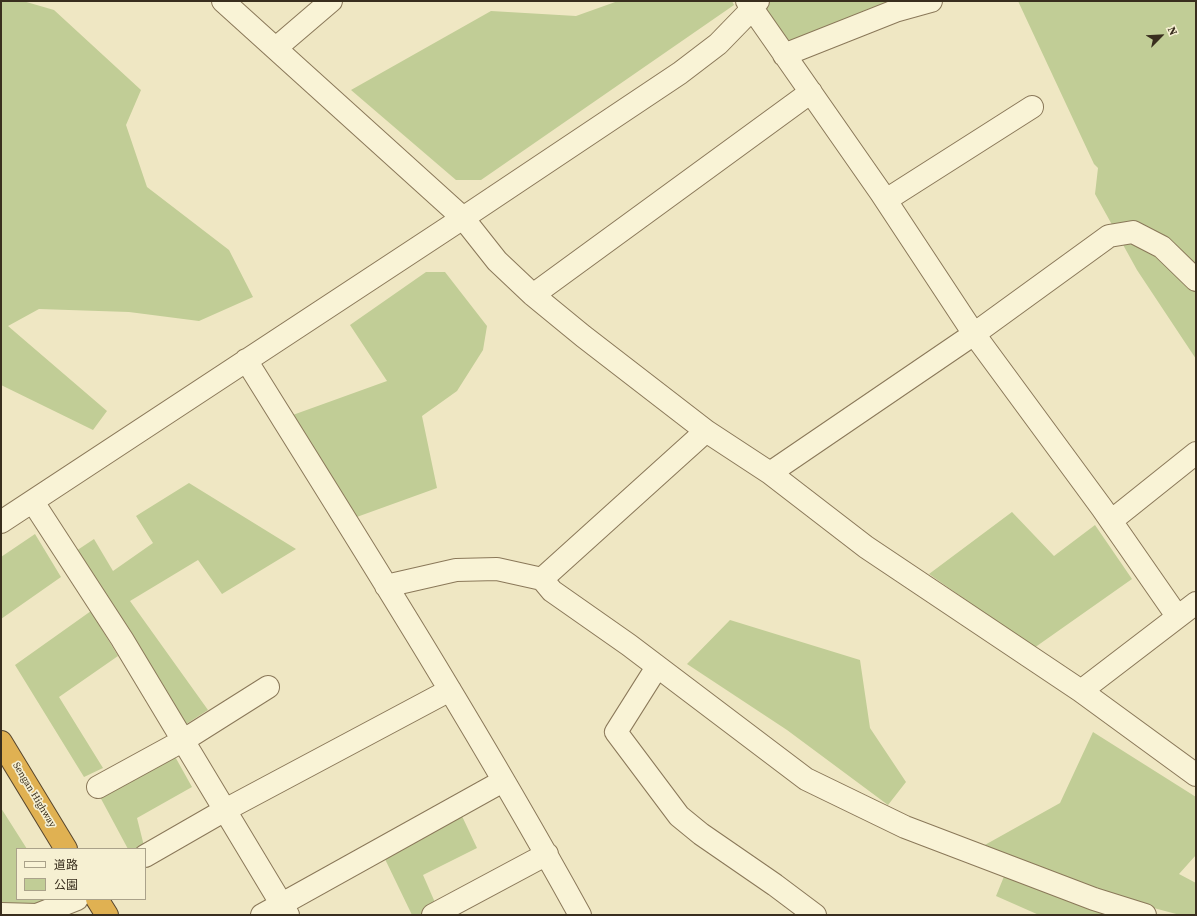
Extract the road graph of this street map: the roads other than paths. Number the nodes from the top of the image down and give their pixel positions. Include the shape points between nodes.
1 (223, 1) edge
2 (331, 1) edge
3 (931, 1) edge
4 (753, 4) edge
5 (276, 48) junction
6 (784, 55) junction
7 (811, 92) junction
8 (1032, 107) dead end
9 (886, 200) junction
10 (463, 218) junction
11 (1196, 280) edge
12 (533, 295) junction
13 (974, 334) junction
14 (246, 360) junction
15 (706, 431) junction
16 (1196, 453) edge
17 (770, 473) junction
18 (33, 502) junction
19 (1111, 521) junction
20 (1, 522) edge
21 (542, 579) junction
22 (386, 586) junction
23 (1196, 603) edge
24 (1177, 616) junction
25 (657, 667) junction
26 (268, 688) dead end
27 (450, 690) junction
28 (1081, 691) junction
29 (184, 740) junction
30 (1, 742) edge
31 (1196, 775) edge
32 (503, 781) junction
33 (98, 787) dead end
34 (225, 810) junction
35 (65, 848) edge
36 (546, 854) junction
37 (146, 855) edge
38 (74, 900) edge
39 (98, 900) edge
40 (285, 910) edge
41 (1, 914) edge
42 (107, 915) edge
43 (262, 915) edge
44 (433, 915) edge
45 (580, 915) edge
46 (815, 915) edge
47 (1145, 915) edge

1 - 5 street
2 - 5 street
3 - 6 street via 894,11
4 - 6 street
4 - 10 street via 718,44
5 - 10 street
6 - 7 street
7 - 9 street
7 - 12 street
8 - 9 street
9 - 13 street
10 - 12 street via 497,261
10 - 14 street
11 - 13 street via 1162,246 1133,232 1109,236
12 - 15 street
13 - 17 street
13 - 19 street
14 - 18 street
14 - 22 street
15 - 17 street
15 - 21 street
16 - 19 street
17 - 28 street via 866,547
18 - 20 street
18 - 29 street
19 - 24 street
21 - 22 street via 497,569 456,570
21 - 25 street via 552,591
22 - 27 street
23 - 24 street
24 - 28 street
25 - 46 street via 616,732 679,816 700,834
25 - 47 street via 806,778 905,827 1094,899
26 - 29 street
27 - 32 street
27 - 34 street
28 - 31 street
29 - 33 street
29 - 34 street
30 - 35 highway, Sengan Highway
32 - 36 street
32 - 40 street
34 - 37 street
34 - 40 street
36 - 44 street
36 - 45 street
38 - 41 street via 37,915
39 - 42 highway
40 - 43 street

